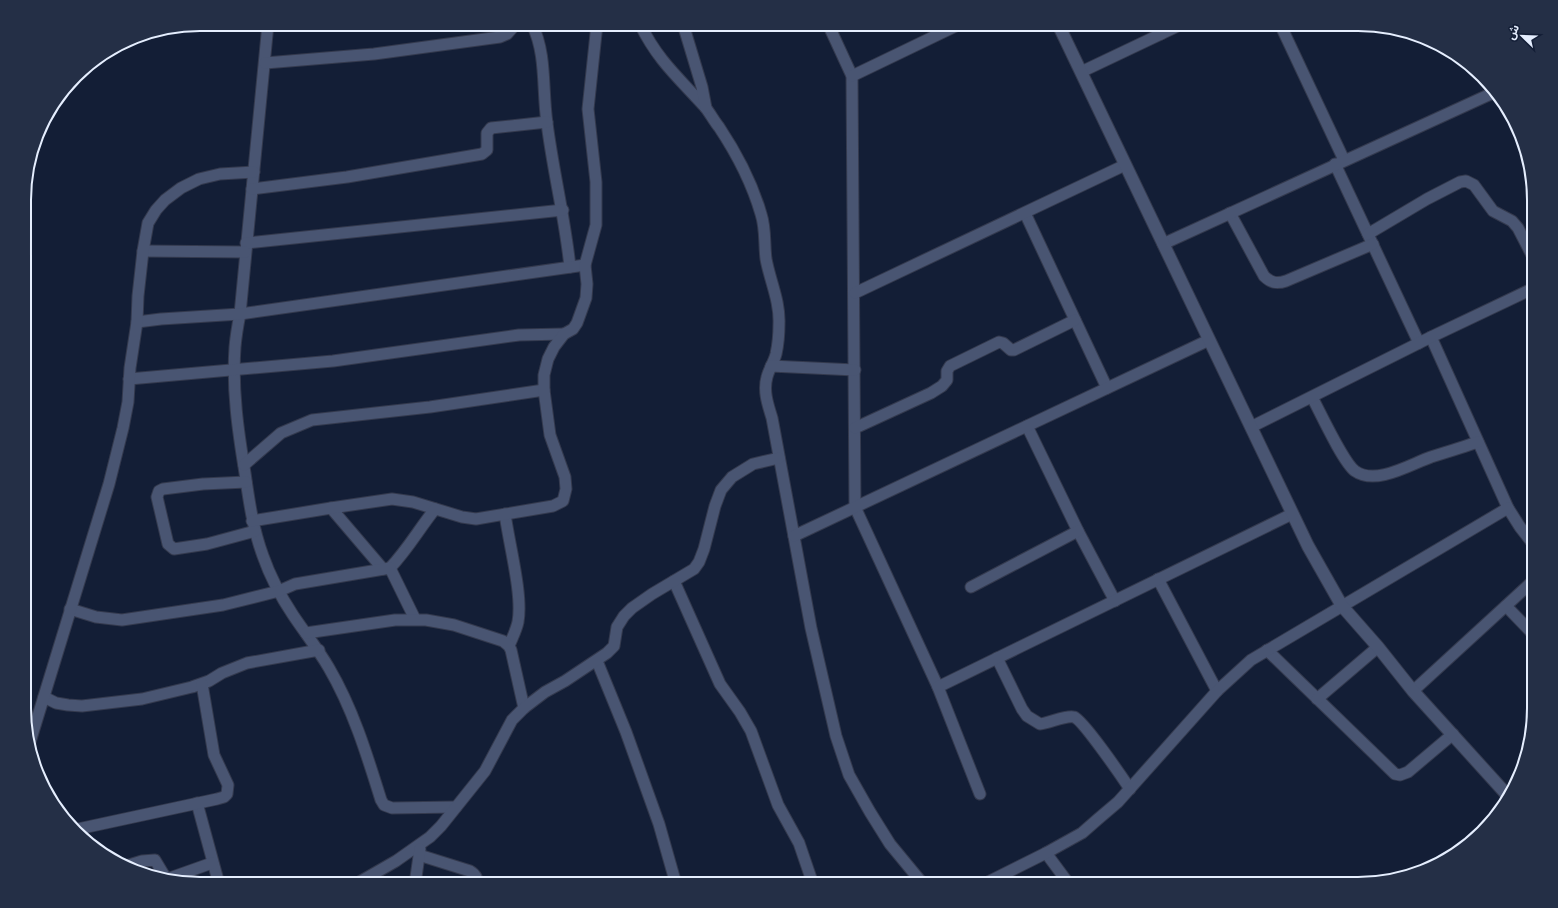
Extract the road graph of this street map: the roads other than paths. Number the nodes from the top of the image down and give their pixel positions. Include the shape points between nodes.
1 (267, 31) edge
2 (510, 31) edge
3 (535, 31) edge
4 (596, 31) edge
5 (643, 31) edge
6 (685, 31) edge
7 (831, 31) edge
8 (945, 31) edge
9 (1061, 31) edge
10 (1160, 31) edge
11 (1167, 31) edge
12 (1283, 31) edge
13 (1161, 34) junction
14 (265, 63) junction
15 (1081, 72) junction
16 (852, 76) junction
17 (1490, 94) edge
18 (706, 108) junction
19 (547, 122) junction
20 (1339, 162) junction
21 (1125, 165) junction
22 (254, 172) junction
23 (252, 189) junction
24 (562, 210) junction
25 (1025, 213) junction
26 (1230, 213) junction
27 (1370, 239) junction
28 (1163, 244) junction
29 (1527, 245) edge
30 (245, 248) junction
31 (144, 251) junction
32 (585, 265) junction
33 (570, 267) junction
34 (1527, 291) edge
35 (854, 293) junction
36 (240, 314) junction
37 (1075, 320) junction
38 (137, 322) junction
39 (564, 334) junction
40 (1431, 337) junction
41 (1209, 340) junction
42 (1418, 343) junction
43 (771, 366) junction
44 (234, 370) junction
45 (855, 370) junction
46 (129, 379) junction
47 (1107, 388) junction
48 (544, 390) junction
49 (1312, 397) junction
50 (1027, 426) junction
51 (1251, 427) junction
52 (855, 428) junction
53 (1478, 442) junction
54 (779, 458) junction
55 (244, 465) junction
56 (246, 482) junction
57 (855, 507) junction
58 (331, 508) junction
59 (1508, 508) junction
60 (435, 509) junction
61 (505, 514) junction
62 (1292, 514) junction
63 (253, 526) junction
64 (1078, 531) junction
65 (794, 536) junction
66 (1527, 536) edge
67 (386, 568) junction
68 (1158, 579) junction
69 (674, 581) junction
70 (1527, 586) edge
71 (971, 587) dead end
72 (279, 591) junction
73 (1115, 601) junction
74 (1342, 606) junction
75 (1506, 606) junction
76 (70, 609) junction
77 (415, 620) junction
78 (1527, 628) edge
79 (306, 632) junction
80 (509, 646) junction
81 (1378, 648) junction
82 (319, 650) junction
83 (1267, 650) junction
84 (998, 658) junction
85 (597, 661) junction
86 (202, 684) junction
87 (938, 687) junction
88 (1217, 691) junction
89 (1413, 692) junction
90 (44, 697) junction
91 (1317, 699) junction
92 (524, 708) junction
93 (33, 734) edge
94 (1453, 734) junction
95 (1130, 789) junction
96 (1504, 792) edge
97 (980, 794) dead end
98 (197, 803) junction
99 (456, 807) junction
100 (82, 828) edge
101 (420, 849) junction
102 (1046, 853) junction
103 (212, 863) junction
104 (134, 864) edge
105 (163, 873) edge
106 (176, 876) edge
107 (216, 877) edge
108 (368, 877) edge
109 (415, 877) edge
110 (476, 877) edge
111 (674, 877) edge
112 (811, 877) edge
113 (917, 877) edge
114 (998, 877) edge
115 (1064, 877) edge

1 - 14 street
2 - 14 street via 500,36 374,54
3 - 19 street via 542,53
4 - 32 street via 588,109 596,182 596,226
5 - 18 street via 678,80
6 - 18 street
7 - 16 street
8 - 16 street
9 - 15 main road
10 - 13 street
11 - 13 street
12 - 20 street
13 - 15 street
14 - 22 street
15 - 21 main road
16 - 35 street
17 - 20 street
18 - 43 street via 733,148 753,188 762,215 766,257 779,322 776,354
19 - 23 street via 490,128 487,133 487,150 482,154 346,177
19 - 24 street
20 - 26 street
20 - 27 street
21 - 25 street
21 - 28 main road
22 - 23 street
22 - 31 street via 213,175 181,188 156,210 148,223
23 - 30 street
24 - 30 street
24 - 33 street
25 - 35 street
25 - 37 street
26 - 27 street via 1264,276 1274,283 1286,281
26 - 28 street
27 - 29 street via 1427,199 1460,182 1466,182 1474,185 1494,210 1512,221
27 - 42 street
28 - 41 main road
30 - 31 street
30 - 36 street
31 - 38 street
32 - 33 street
32 - 39 street via 586,298 582,312 573,328
33 - 36 street
34 - 40 street
35 - 45 street
36 - 38 street
36 - 44 street
37 - 47 street
37 - 52 street via 1017,349 1011,350 999,342 950,366 947,380 942,386
38 - 46 street
39 - 44 street via 519,335 333,361
39 - 48 street via 548,359
40 - 42 street
40 - 53 street
41 - 47 street
41 - 51 main road
42 - 49 street
43 - 45 street
43 - 54 street via 766,390
44 - 46 street
44 - 55 street via 238,432
45 - 52 street
46 - 76 street via 128,402 109,484
47 - 50 street
48 - 55 street via 430,407 312,420 281,433
48 - 61 street via 550,435 565,477 563,501 553,506
49 - 51 street
49 - 53 street via 1348,462 1354,471 1363,474 1374,476 1393,473
50 - 57 street
50 - 64 street
51 - 62 main road
52 - 57 street
53 - 59 street
54 - 65 street
54 - 69 street via 753,464 728,481 721,490 715,506 699,562 694,570
55 - 56 street
56 - 63 street
56 - 63 street via 163,489 157,497 168,544 174,549 207,544
57 - 65 street
57 - 87 street
58 - 60 street via 392,500 413,502
58 - 63 street
58 - 67 street
59 - 66 street
59 - 74 street
60 - 61 street via 476,519
60 - 67 street via 404,553
61 - 80 street via 519,606 518,622
62 - 68 street
62 - 74 main road
63 - 72 street via 263,557
64 - 71 street
64 - 73 street
65 - 113 street via 811,628 836,736 849,775 890,844
67 - 72 street via 294,584
67 - 77 street
68 - 73 street
68 - 88 street
69 - 85 street via 624,616 618,627 614,646
69 - 112 street via 720,684 751,731 778,805 799,843
70 - 75 street
72 - 76 street via 216,606 122,620 96,617
72 - 79 street
73 - 84 street
74 - 81 main road
74 - 83 street
75 - 78 street
75 - 89 street
76 - 90 street
77 - 79 street via 395,620
77 - 80 street via 454,625 503,641
79 - 82 street
80 - 92 street
81 - 89 main road
81 - 91 street
82 - 86 street via 247,663
82 - 99 street via 357,726 384,805 392,808
83 - 88 street via 1251,660
83 - 91 street
84 - 87 street
84 - 95 street via 1027,716 1040,724 1069,717 1077,719
85 - 92 street via 545,692
85 - 111 street via 659,824
86 - 90 street via 142,699 105,704 68,705
86 - 98 street via 214,755 228,790 224,797
87 - 97 street
88 - 95 street
89 - 94 main road
90 - 93 street
91 - 94 street via 1391,771 1400,775 1408,772
92 - 99 street via 512,720 484,771
94 - 96 main road
95 - 102 street via 1082,833
98 - 100 street
98 - 103 street
99 - 101 street
101 - 108 street
101 - 109 street
101 - 110 street via 470,871
102 - 114 street
102 - 115 street
103 - 106 street
103 - 107 street
104 - 105 street via 155,860

